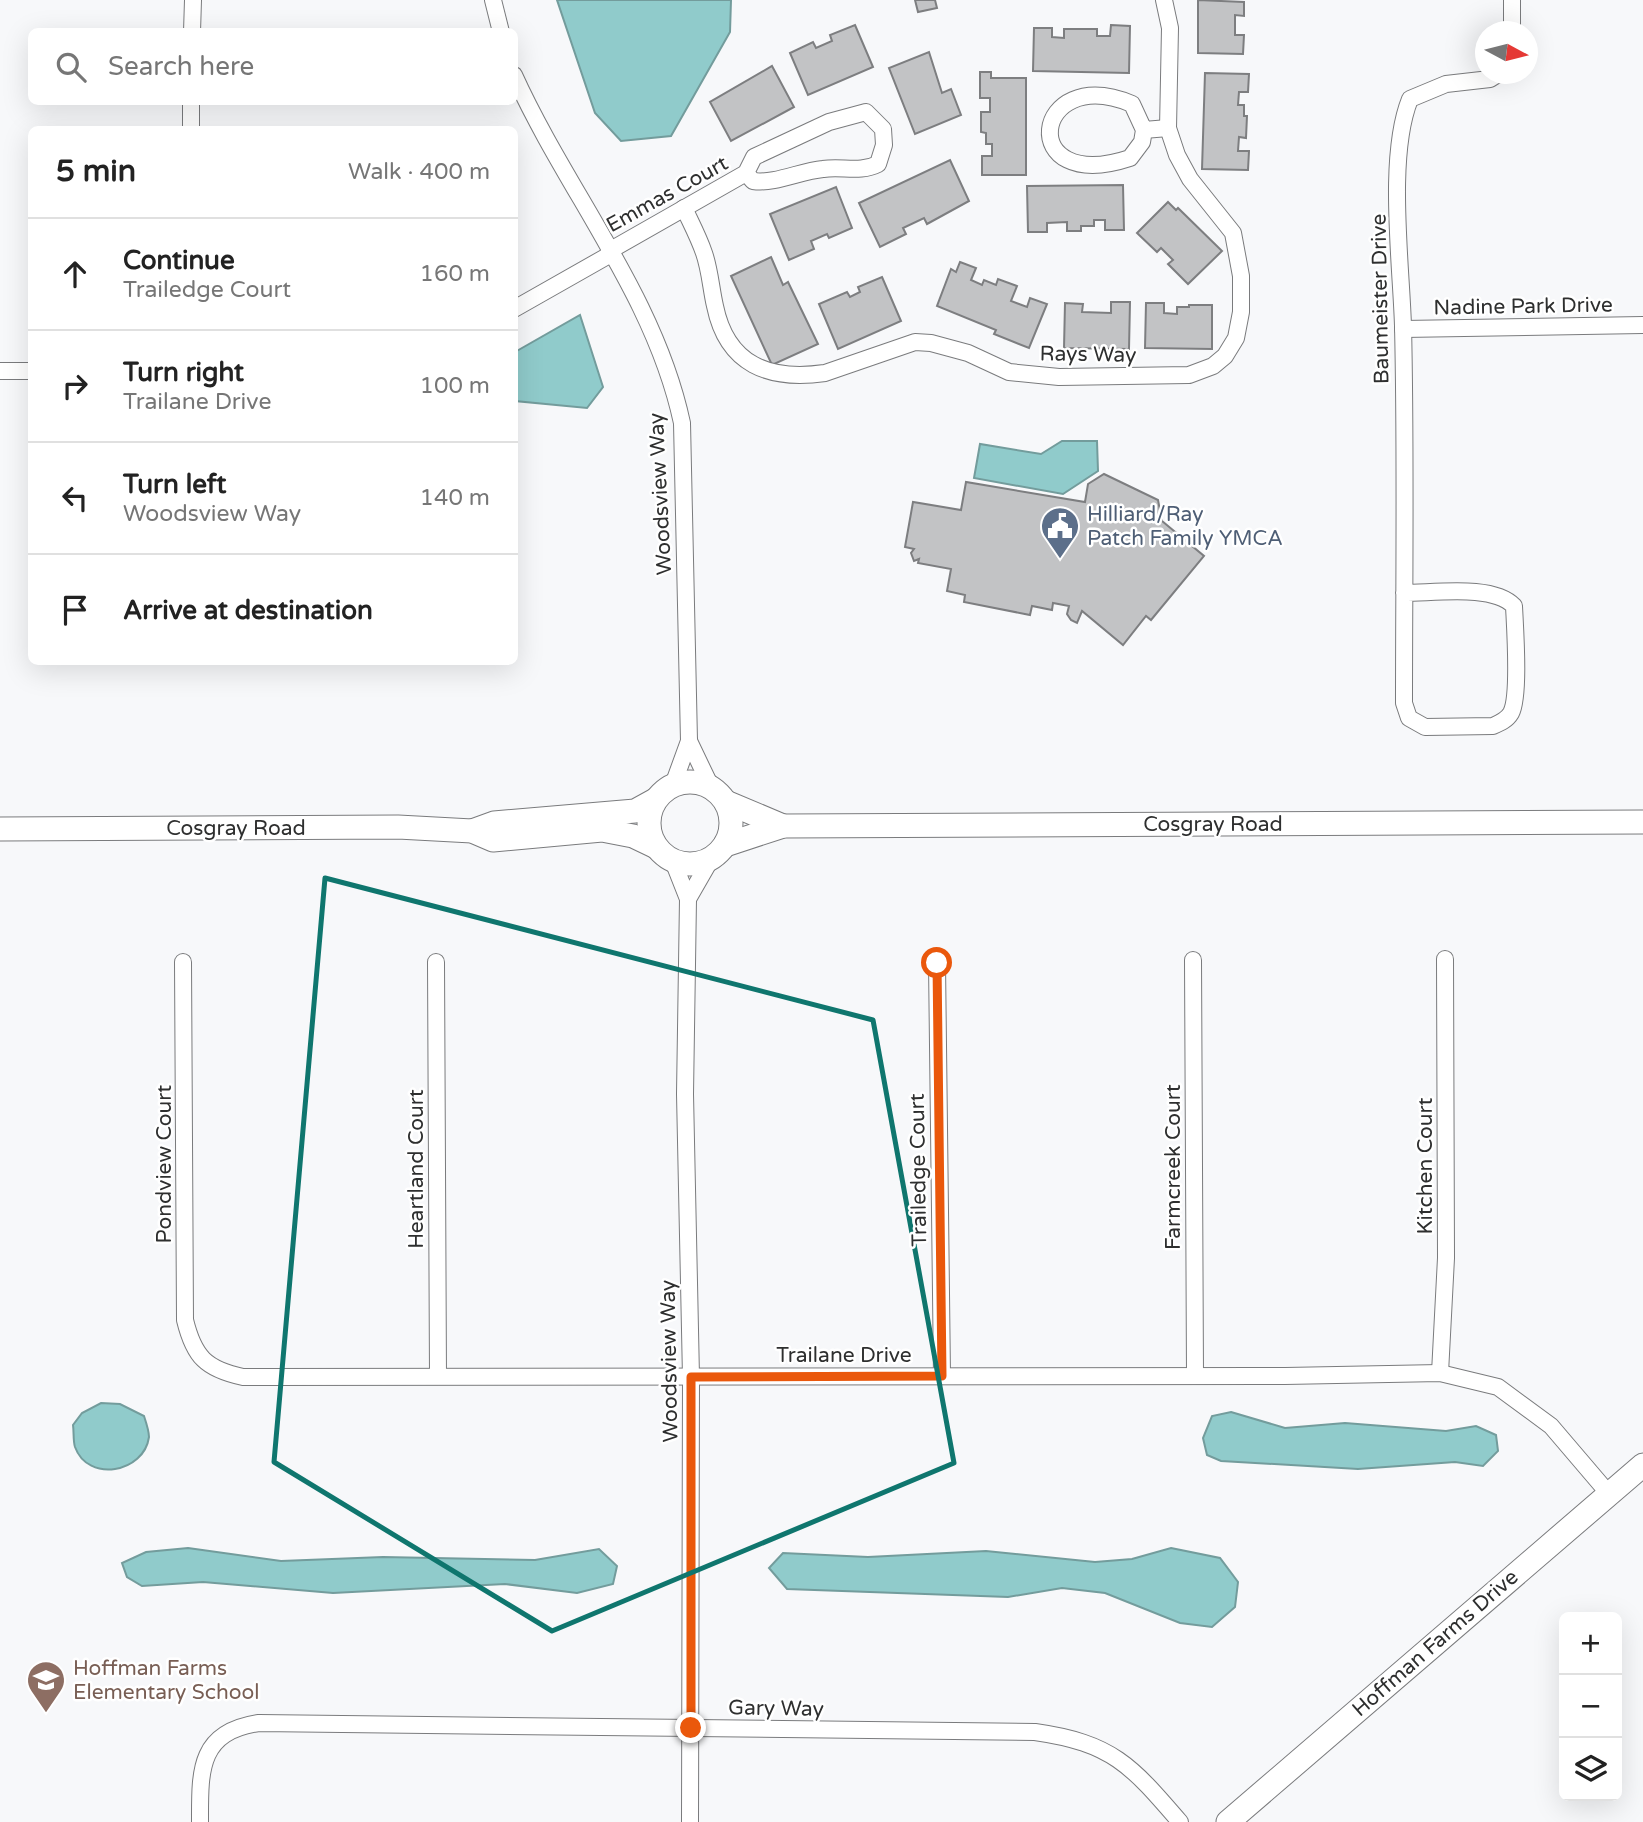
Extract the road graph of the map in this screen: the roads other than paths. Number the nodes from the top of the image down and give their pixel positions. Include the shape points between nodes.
1 (193, 0) edge
2 (493, 0) edge
3 (1164, 0) edge
4 (1512, 0) edge
5 (1512, 21) edge
6 (192, 28) edge
7 (500, 28) edge
8 (1475, 81) edge
9 (518, 84) edge
10 (191, 105) edge
11 (191, 126) edge
12 (1168, 128) junction
13 (1144, 130) junction
14 (746, 173) junction
15 (684, 208) junction
16 (610, 252) junction
17 (518, 307) edge
18 (1643, 325) edge
19 (1403, 329) junction
20 (0, 371) edge
21 (28, 371) edge
22 (1404, 593) junction
23 (689, 741) junction
24 (673, 785) junction
25 (719, 794) junction
26 (655, 800) junction
27 (1643, 822) edge
28 (783, 826) junction
29 (0, 829) edge
30 (472, 831) junction
31 (718, 852) junction
32 (664, 854) junction
33 (688, 900) junction
34 (1445, 959) dead end
35 (1193, 960) dead end
36 (183, 962) dead end
37 (436, 962) dead end
38 (937, 963) dead end
39 (204, 1362) joint
40 (1440, 1373) junction
41 (1195, 1374) junction
42 (438, 1376) junction
43 (942, 1376) junction
44 (691, 1377) junction
45 (1643, 1465) edge
46 (1609, 1494) junction
47 (691, 1728) junction
48 (200, 1822) edge
49 (690, 1822) edge
50 (1180, 1822) edge
51 (1228, 1822) edge

1 - 6 street
2 - 7 street
3 - 12 street, Rays Way via 1170,28
4 - 5 street
8 - 19 street, Baumeister Drive via 1427,89 1410,99 1402,119 1398,153
9 - 16 street, Woodsview Way
10 - 11 street
12 - 13 street
12 - 15 street, Rays Way via 1190,179 1233,233 1241,276 1236,338 1226,356 1189,375 1059,377 1009,372 968,353 915,342 825,373 754,367 739,357 720,326 705,254
13 - 13 street via 1142,142 1130,158 1084,164 1067,161 1057,153 1051,144 1049,122 1060,105 1112,97 1132,104
14 - 14 street, Emmas Court via 753,181 764,183 826,168 869,168 878,164 883,130 871,114 854,113 754,157
14 - 15 street, Emmas Court
15 - 16 street, Emmas Court
16 - 17 street, Emmas Court
16 - 23 street, Woodsview Way via 663,356 682,423
18 - 19 street, Nadine Park Drive
19 - 22 street, Baumeister Drive
20 - 21 street
22 - 22 street, Baumeister Drive via 1404,703 1409,718 1425,727 1503,722 1512,713 1515,695 1514,607 1504,596 1485,593
23 - 24 street, Woodsview Way
23 - 25 street, Woodsview Way
24 - 25 main road via 699,782
24 - 26 main road
25 - 28 main road, Cosgray Road
25 - 31 main road via 732,824
26 - 30 main road, Cosgray Road via 635,811 494,823
26 - 32 main road via 649,828
27 - 28 main road, Cosgray Road
28 - 31 main road, Cosgray Road
29 - 30 main road, Cosgray Road via 398,827
30 - 32 main road, Cosgray Road via 493,840 602,830 633,836
31 - 32 main road via 692,865
31 - 33 street, Woodsview Way
32 - 33 street, Woodsview Way
33 - 44 street, Woodsview Way via 685,1094
34 - 40 street, Kitchen Court via 1446,1258
35 - 41 street, Farmcreek Court
36 - 39 street, Pondview Court via 186,1320 191,1343
37 - 42 street, Heartland Court
38 - 43 street, Trailedge Court
39 - 42 street, Trailane Drive via 222,1373 243,1377
40 - 41 street, Trailane Drive
40 - 46 street, Trailane Drive via 1498,1387 1551,1426
41 - 43 street, Trailane Drive
42 - 44 street, Trailane Drive
43 - 44 street, Trailane Drive
44 - 47 street, Woodsview Way
45 - 46 main road, Hoffman Farms Drive
46 - 51 main road, Hoffman Farms Drive
47 - 48 street, Gary Way via 237,1726 218,1738 205,1757
47 - 49 street, Woodsview Way
47 - 50 street, Gary Way via 1035,1732 1072,1738 1115,1755

